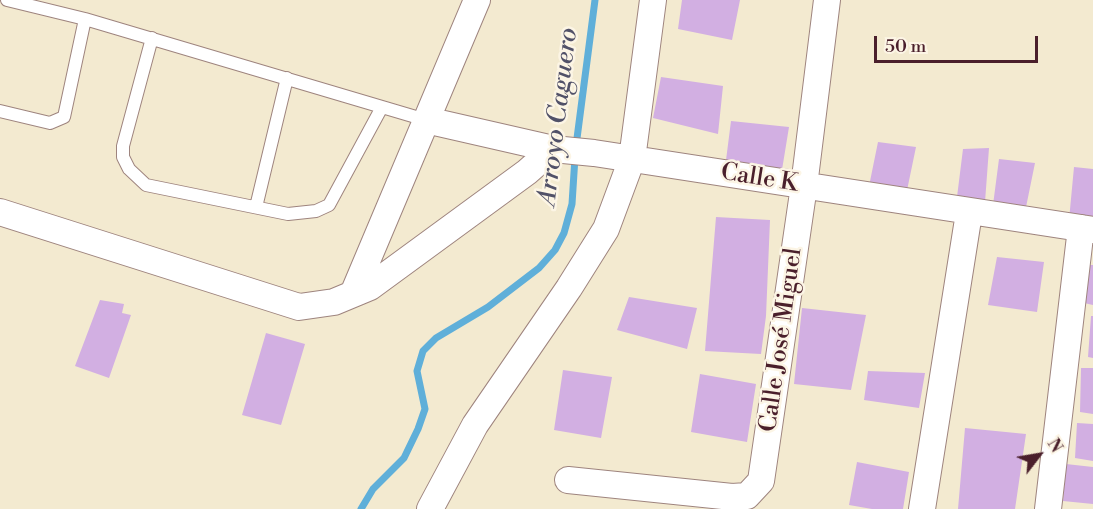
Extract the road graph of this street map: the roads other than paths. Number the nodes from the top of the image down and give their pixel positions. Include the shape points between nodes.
1 (7, 0) edge
2 (477, 0) edge
3 (653, 0) edge
4 (826, 0) edge
5 (85, 19) junction
6 (152, 38) junction
7 (286, 78) junction
8 (382, 107) junction
9 (0, 111) edge
10 (426, 120) junction
11 (560, 150) junction
12 (632, 159) junction
13 (804, 186) junction
14 (256, 207) junction
15 (0, 212) edge
16 (969, 213) junction
17 (1087, 229) edge
18 (353, 294) junction
19 (568, 480) dead end
20 (430, 509) edge
21 (922, 509) edge
22 (1048, 509) edge

1 - 5 lane
2 - 10 street
3 - 12 street
4 - 13 street, Calle José Miguel
5 - 6 lane
5 - 9 lane via 64,117 50,123
6 - 7 lane
6 - 14 lane via 123,146 129,169 146,185
7 - 8 lane
7 - 14 lane
8 - 10 lane
8 - 14 lane via 329,205 316,211 288,214
10 - 11 street, Calle K
10 - 18 street
11 - 12 street, Calle K
11 - 18 street via 388,274
12 - 13 street, Calle K
12 - 20 street via 606,229 475,425
13 - 16 street, Calle K
13 - 19 street, Calle José Miguel via 761,481 747,496 732,497
15 - 18 street via 298,307 334,302
16 - 17 street, Calle K
16 - 21 street
17 - 22 street

